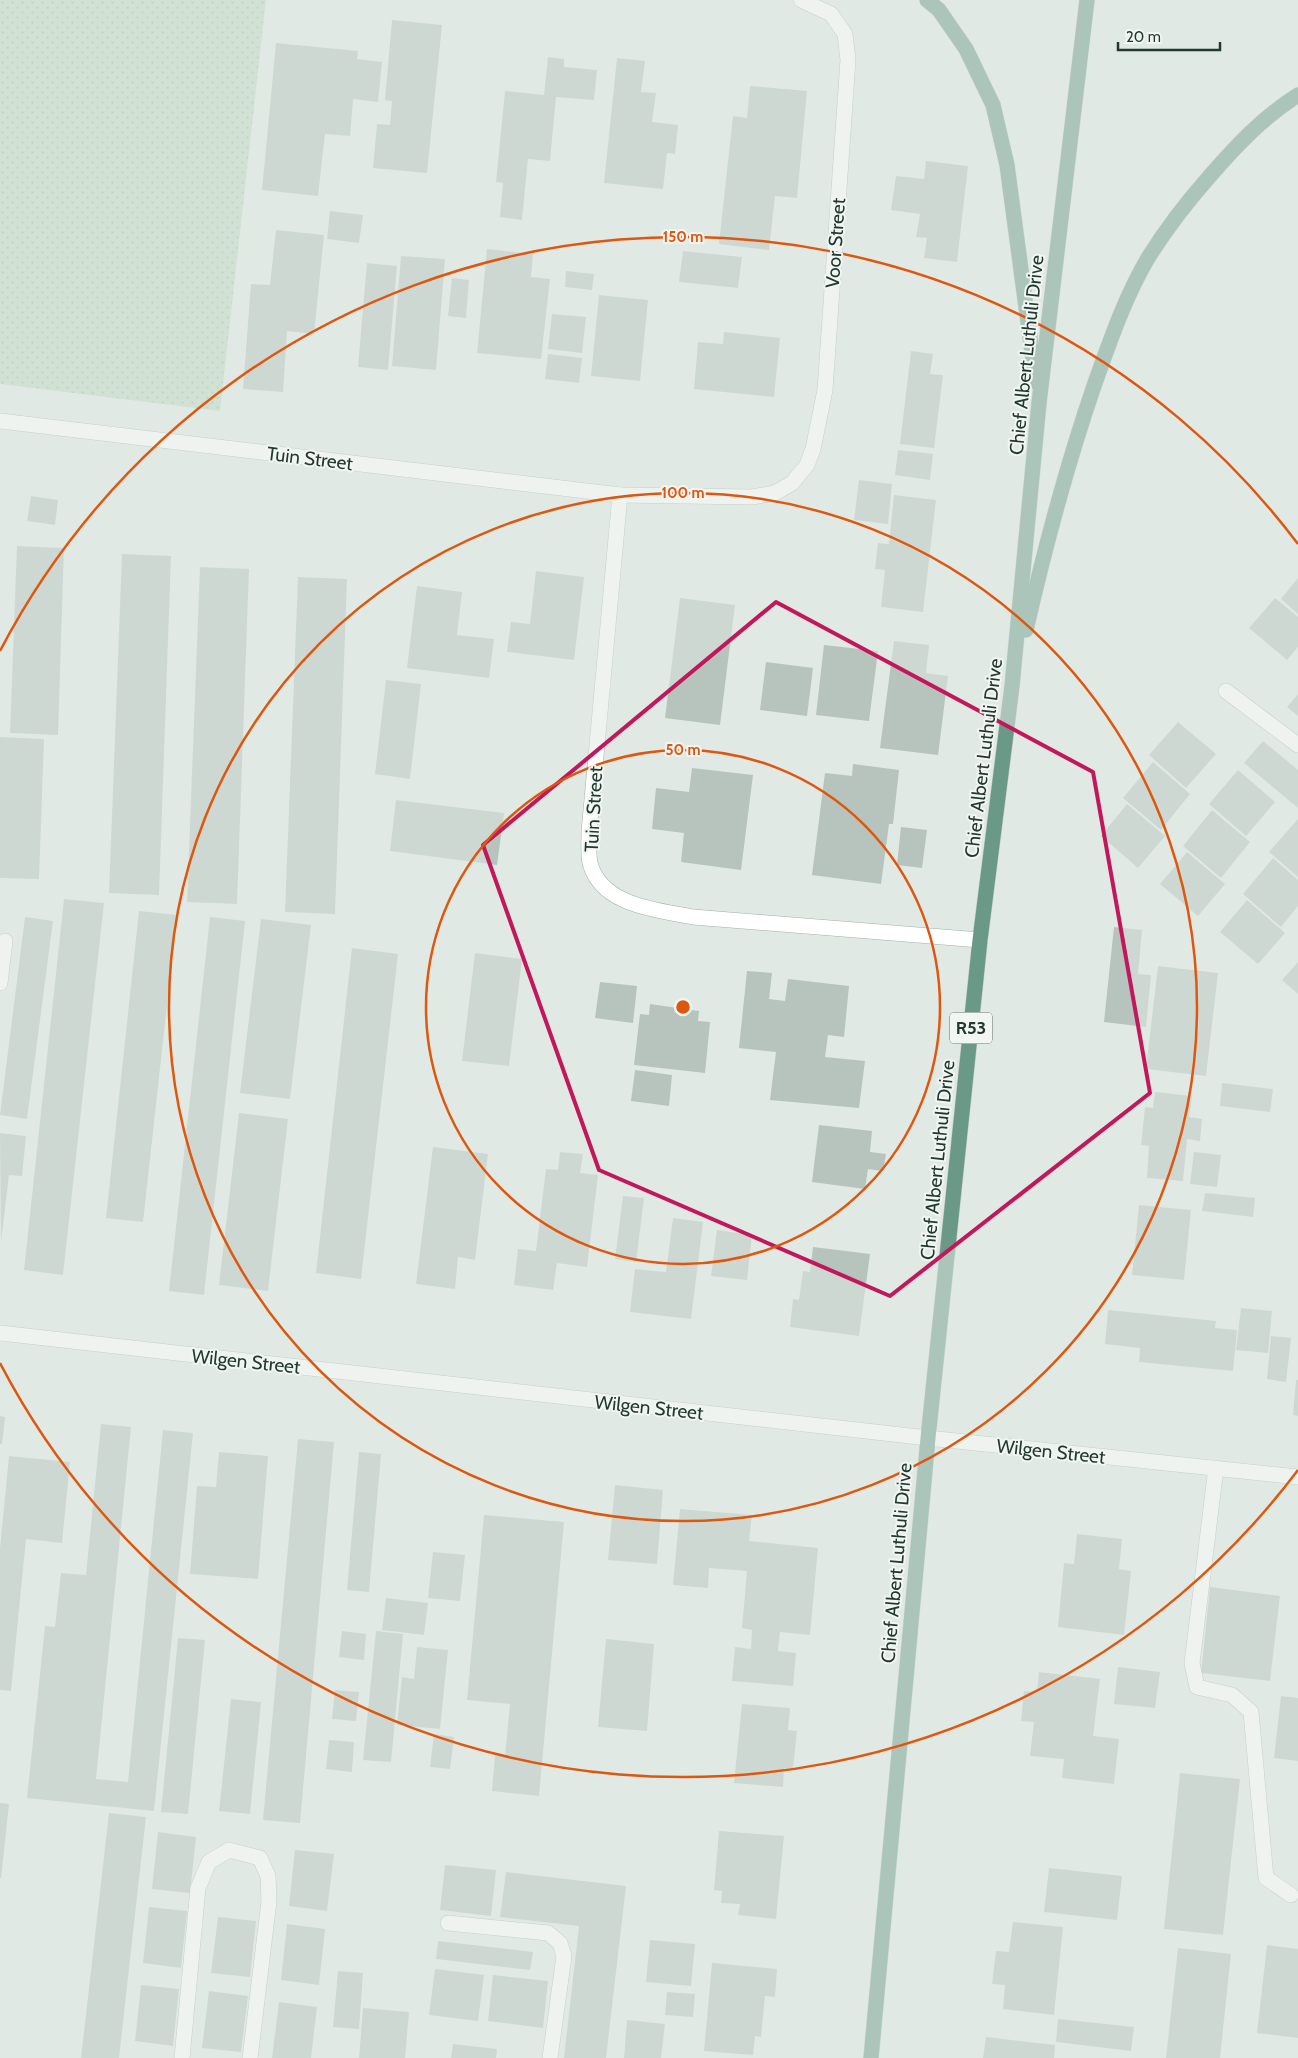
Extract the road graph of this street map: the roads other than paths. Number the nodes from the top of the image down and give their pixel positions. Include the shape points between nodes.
1 (801, 0) edge
2 (927, 0) edge
3 (1087, 0) edge
4 (1298, 96) edge
5 (1039, 403) junction
6 (0, 421) edge
7 (775, 493) joint
8 (620, 495) junction
9 (1012, 686) junction
10 (1226, 691) dead end
11 (1298, 745) edge
12 (980, 940) junction
13 (5, 941) dead end
14 (0, 983) edge
15 (0, 1333) edge
16 (928, 1438) junction
17 (1216, 1468) junction
18 (1298, 1477) edge
19 (1291, 1895) dead end
20 (448, 1923) dead end
21 (182, 2058) edge
22 (250, 2058) edge
23 (550, 2058) edge
24 (871, 2058) edge

1 - 7 street, Voor Street via 831,14 845,34 848,60 825,390 807,465 792,483
2 - 5 main road via 939,10 966,50 993,105 1007,165
3 - 5 main road, Chief Albert Luthuli Drive / R53
4 - 9 main road via 1280,107 1236,145 1189,200 1148,258 1121,311 1081,423 1047,540
5 - 9 main road, Chief Albert Luthuli Drive / R53
6 - 8 street, Tuin Street
7 - 8 street, Tuin Street via 752,497
8 - 12 street, Tuin Street via 589,832 590,863 598,881 613,895 646,908 694,917
9 - 12 main road, Chief Albert Luthuli Drive / R53
10 - 11 street
12 - 16 main road, Chief Albert Luthuli Drive / R53
13 - 14 street
15 - 16 street, Wilgen Street
16 - 17 street, Wilgen Street
16 - 24 main road, Chief Albert Luthuli Drive / R53
17 - 18 street, Wilgen Street
17 - 19 street via 1192,1662 1197,1687 1232,1695 1251,1712 1266,1878
20 - 23 street via 548,1933 560,1943 564,1956
21 - 22 street via 198,1888 209,1862 229,1850 260,1858 268,1876

